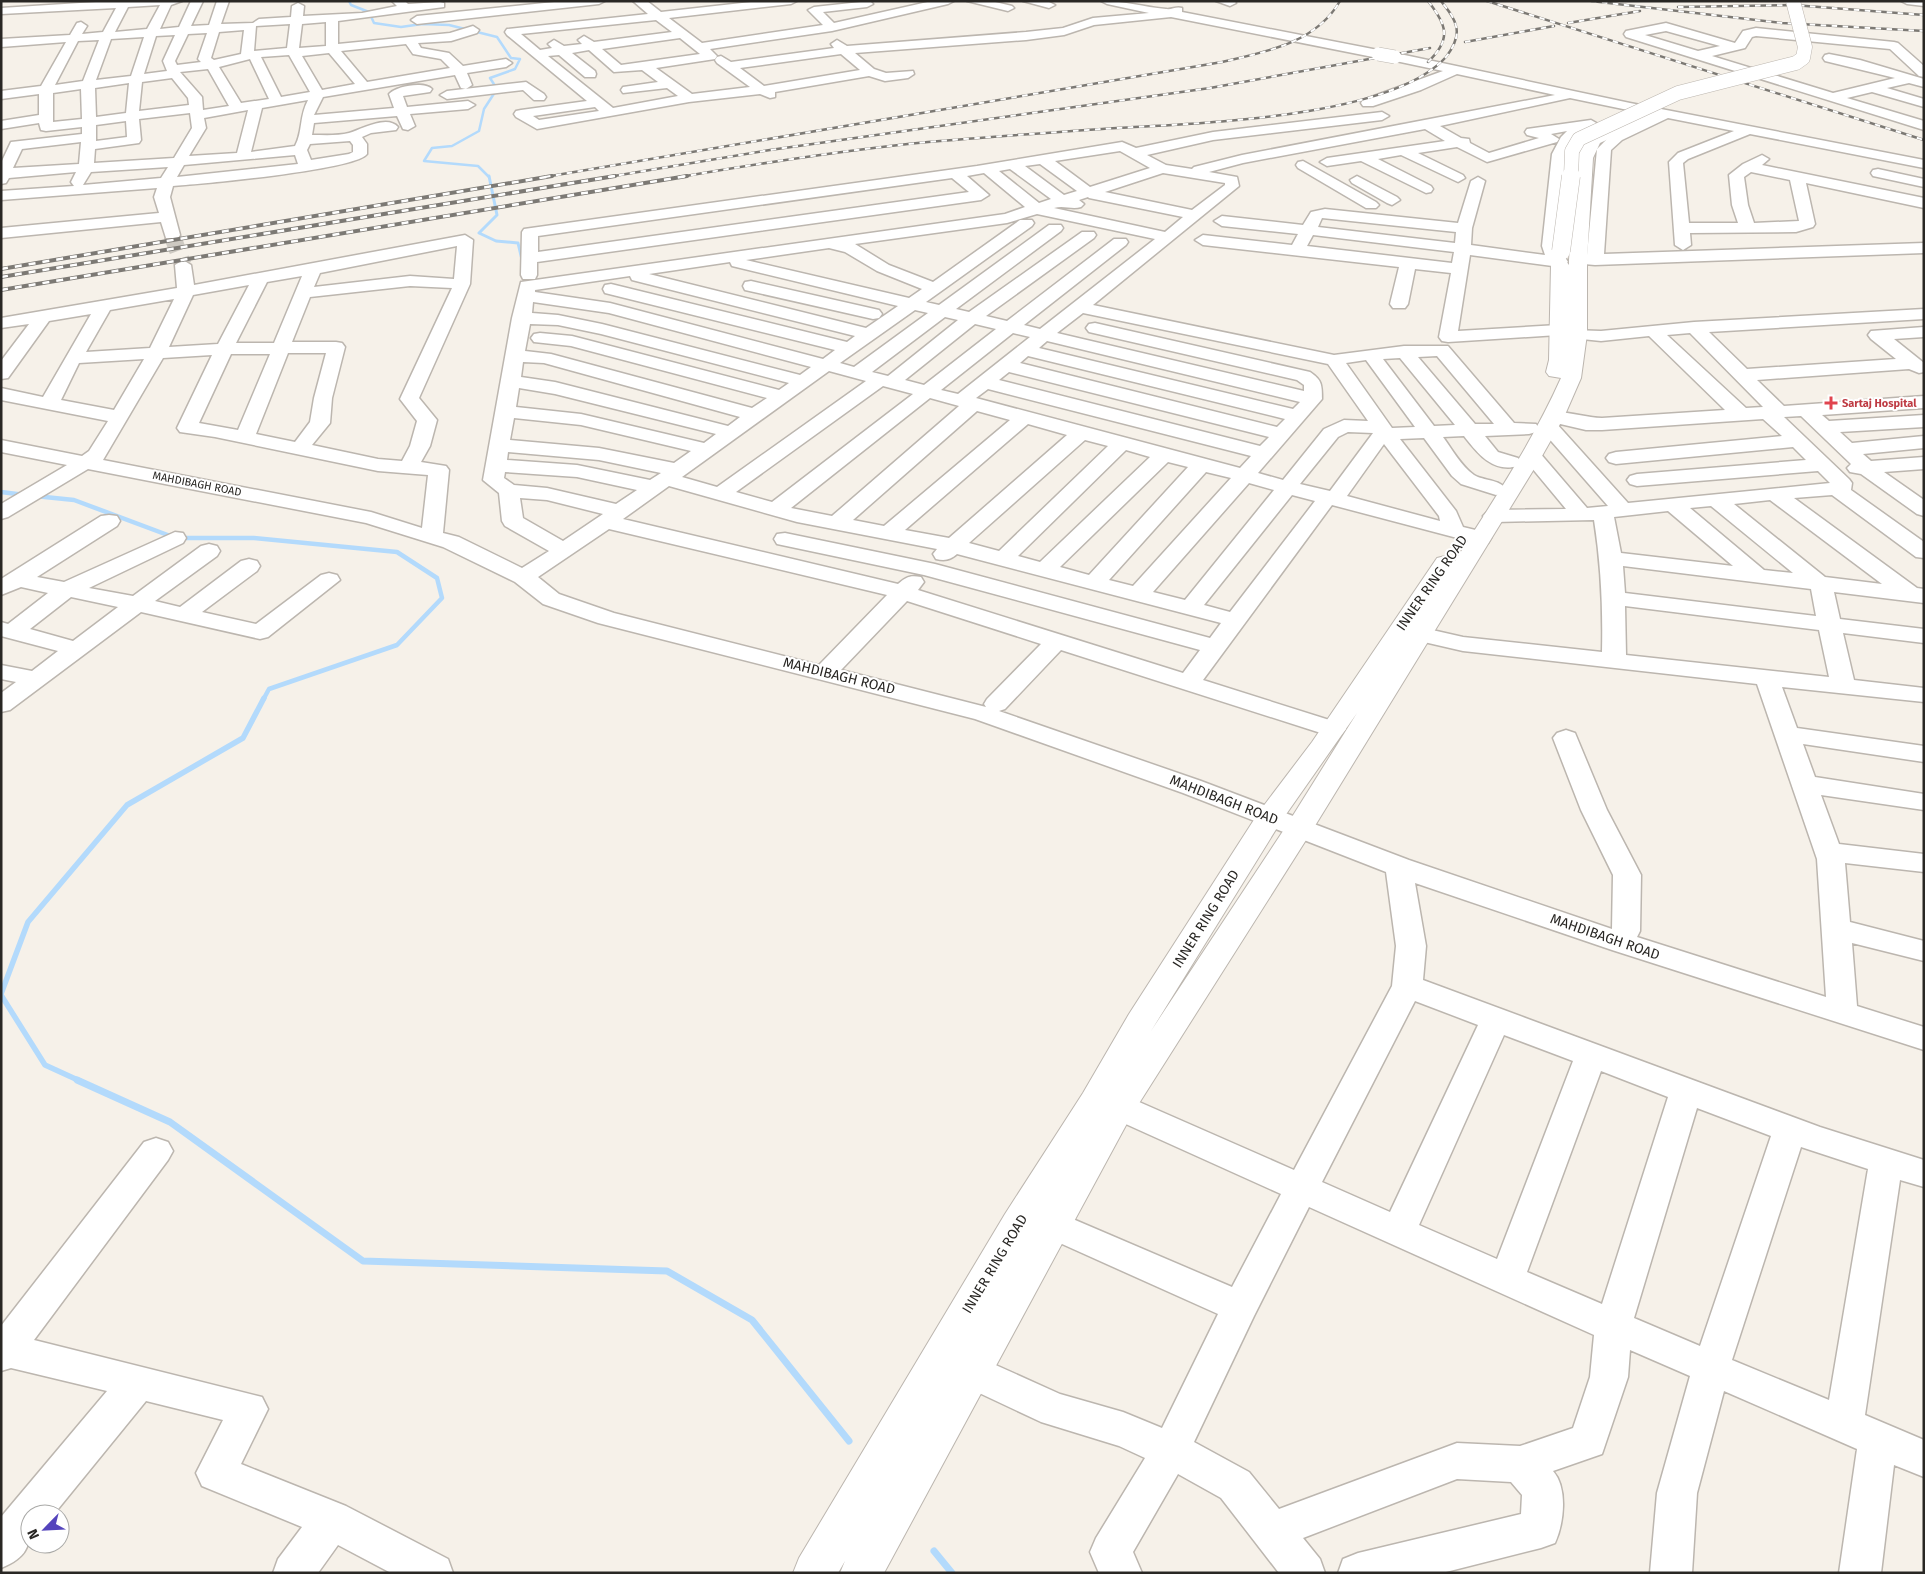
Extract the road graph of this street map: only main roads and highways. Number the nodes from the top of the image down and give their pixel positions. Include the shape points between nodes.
1 (1793, 1) edge
2 (1804, 1) edge
3 (1575, 257) junction
4 (1478, 521) junction
5 (931, 1406) junction
6 (843, 1563) edge

1 - 3 highway, bridge via 1805,47 1803,58 1796,63 1678,93 1579,139 1572,151
2 - 3 highway via 1819,53 1807,66 1698,93 1595,140 1585,158
3 - 4 highway, INNER RING ROAD via 1568,332 1571,378 1535,425 1521,459
4 - 5 highway, INNER RING ROAD via 1420,598 1322,747 1273,812 1140,1022 1095,1102 1018,1224
4 - 5 highway, INNER RING ROAD via 1451,587 1119,1107 971,1371
5 - 6 highway

